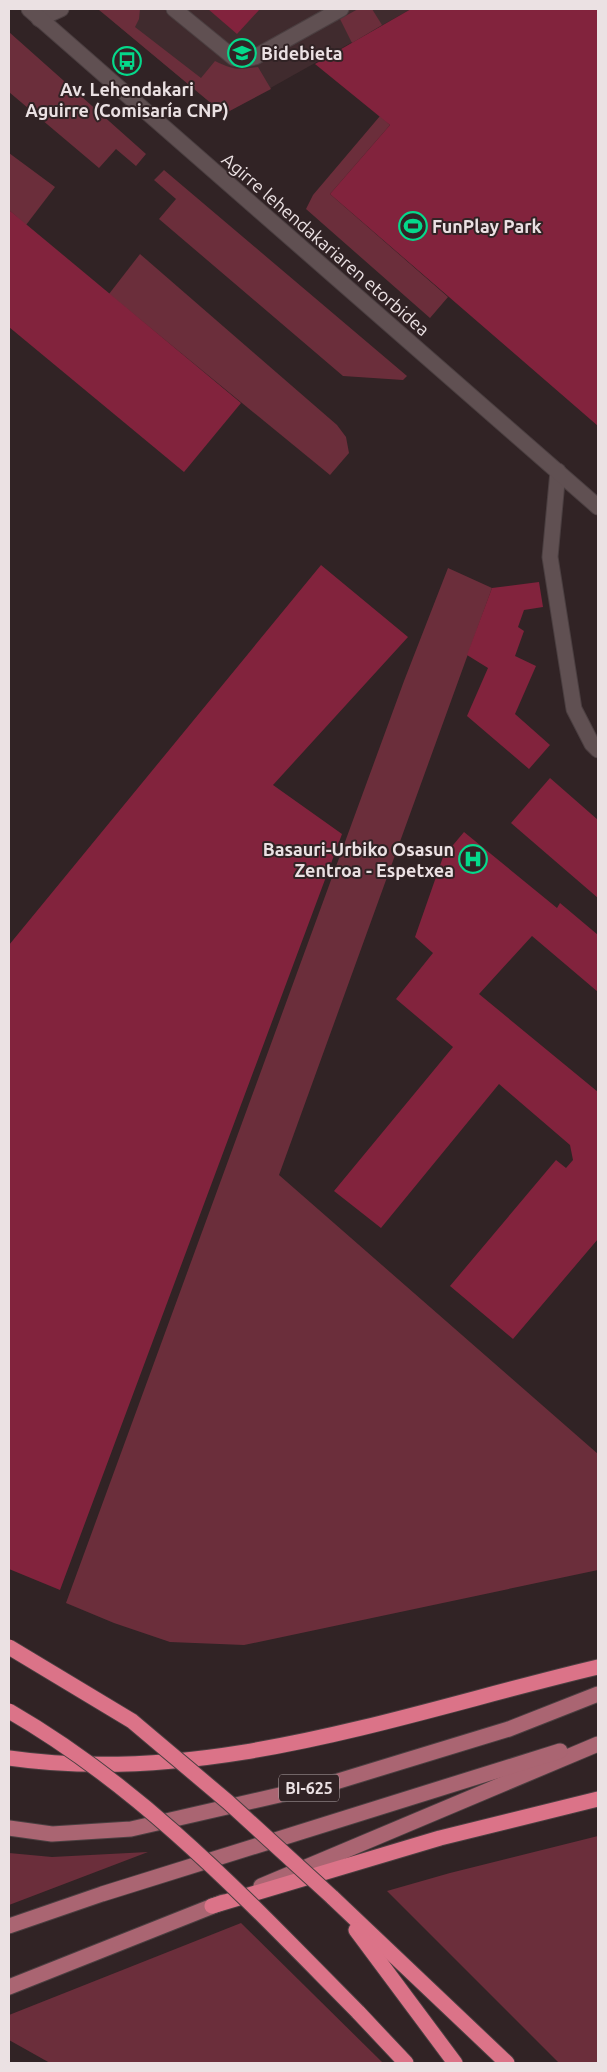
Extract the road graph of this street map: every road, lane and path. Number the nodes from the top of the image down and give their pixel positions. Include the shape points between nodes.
1 (61, 9) edge
2 (174, 9) edge
3 (341, 9) edge
4 (31, 12) edge
5 (558, 471) junction
6 (598, 507) edge
7 (598, 750) edge
8 (9, 1647) edge
9 (598, 1667) edge
10 (598, 1694) edge
11 (9, 1711) edge
12 (598, 1739) edge
13 (598, 1744) edge
14 (9, 1758) edge
15 (598, 1799) edge
16 (9, 1828) edge
17 (332, 1898) junction
18 (212, 1906) junction
19 (9, 1926) edge
20 (9, 1987) edge
21 (406, 2063) edge
22 (455, 2063) edge
23 (507, 2063) edge

1 - 4 street
2 - 3 street via 234,58 245,59 271,49
4 - 5 street, Agirre lehendakariaren etorbidea
5 - 6 street, Agirre lehendakariaren etorbidea
5 - 7 street via 550,557 574,709
8 - 17 highway, bridge via 132,1721 228,1802
9 - 14 highway via 312,1739 212,1757 130,1764
10 - 16 main road, BI-625 via 509,1729 332,1783 130,1829 52,1834
11 - 21 highway, bridge via 46,1732 144,1805 199,1853
12 - 19 main road
13 - 18 main road
15 - 18 highway via 440,1838
17 - 22 highway
17 - 23 highway
18 - 20 main road

